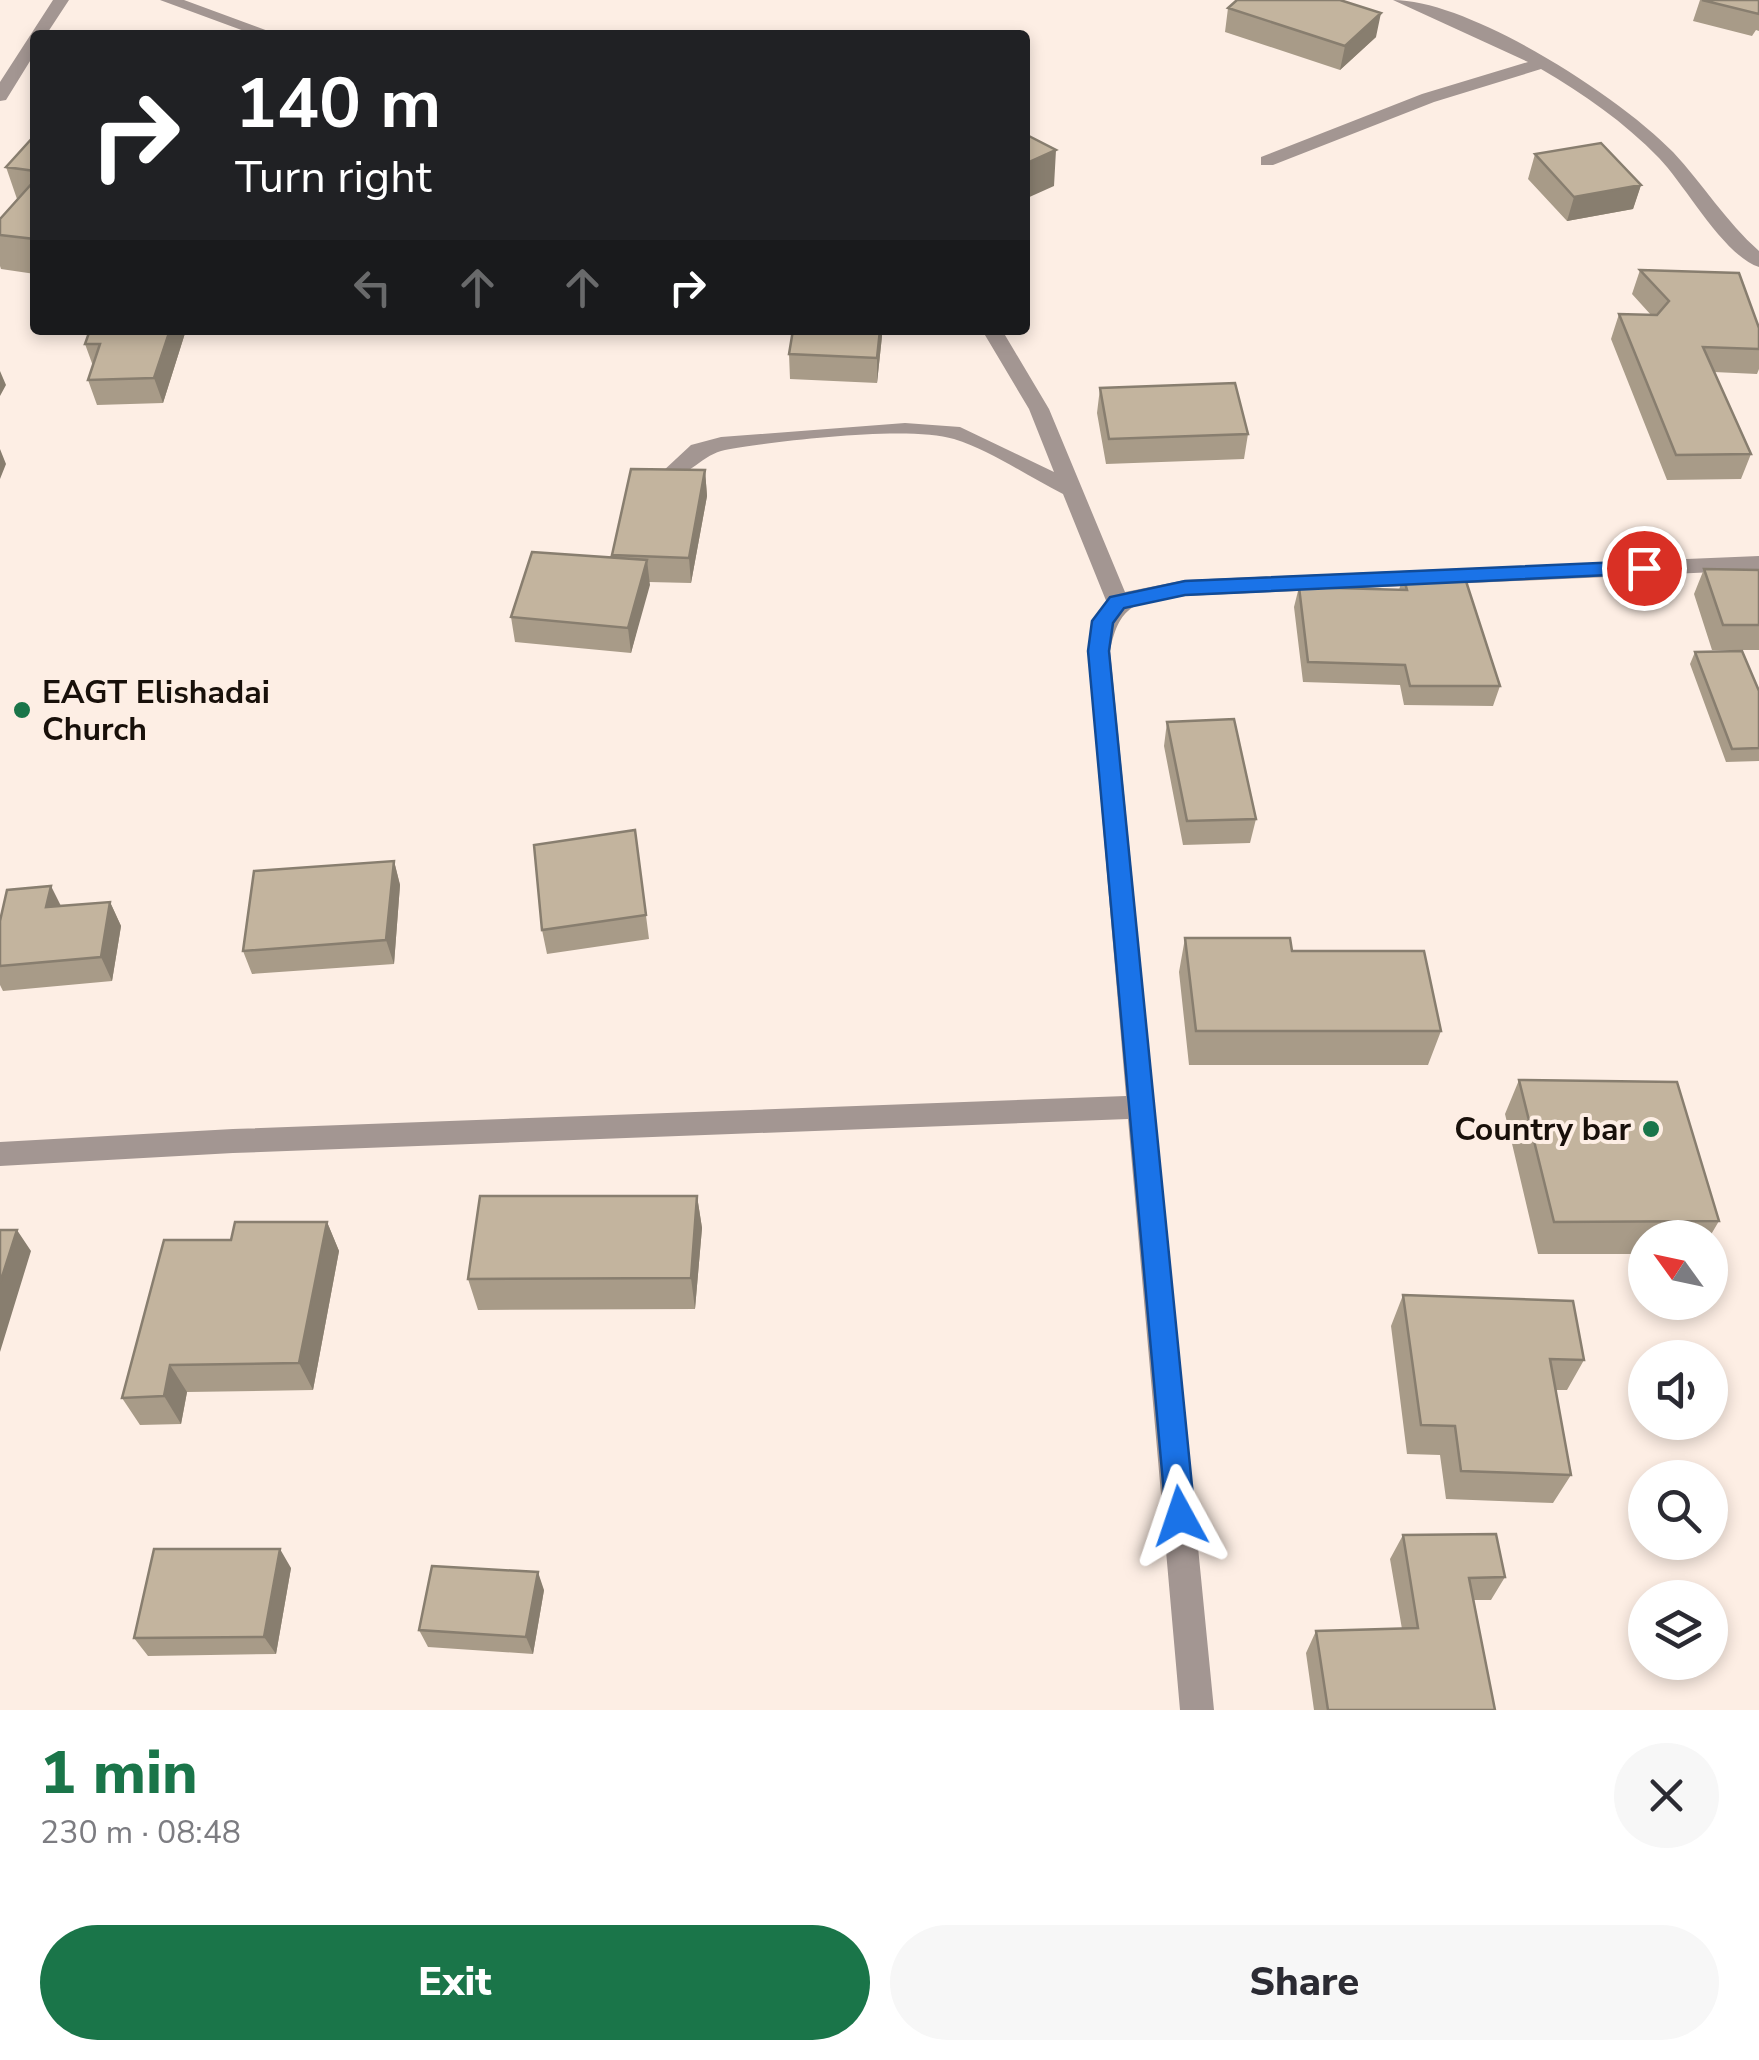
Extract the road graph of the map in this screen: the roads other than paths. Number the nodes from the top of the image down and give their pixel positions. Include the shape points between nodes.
1 (61, 0) edge
2 (168, 0) edge
3 (1402, 0) edge
4 (42, 30) edge
5 (256, 30) edge
6 (30, 49) edge
7 (1545, 62) junction
8 (0, 96) edge
9 (1267, 161) dead end
10 (1759, 260) edge
11 (995, 335) edge
12 (672, 472) edge
13 (1070, 489) junction
14 (1759, 563) edge
15 (1118, 602) junction
16 (1140, 1107) junction
17 (0, 1154) edge
18 (1198, 1710) edge

1 - 4 street
2 - 5 street
3 - 7 street
6 - 8 street
7 - 9 street via 1428,98
7 - 10 street via 1660,148
11 - 13 street via 1039,409
12 - 13 street via 704,448 746,440 918,426 979,442
13 - 15 street
14 - 15 street via 1185,588
15 - 16 street via 1103,621 1098,651
16 - 17 street
16 - 18 street

